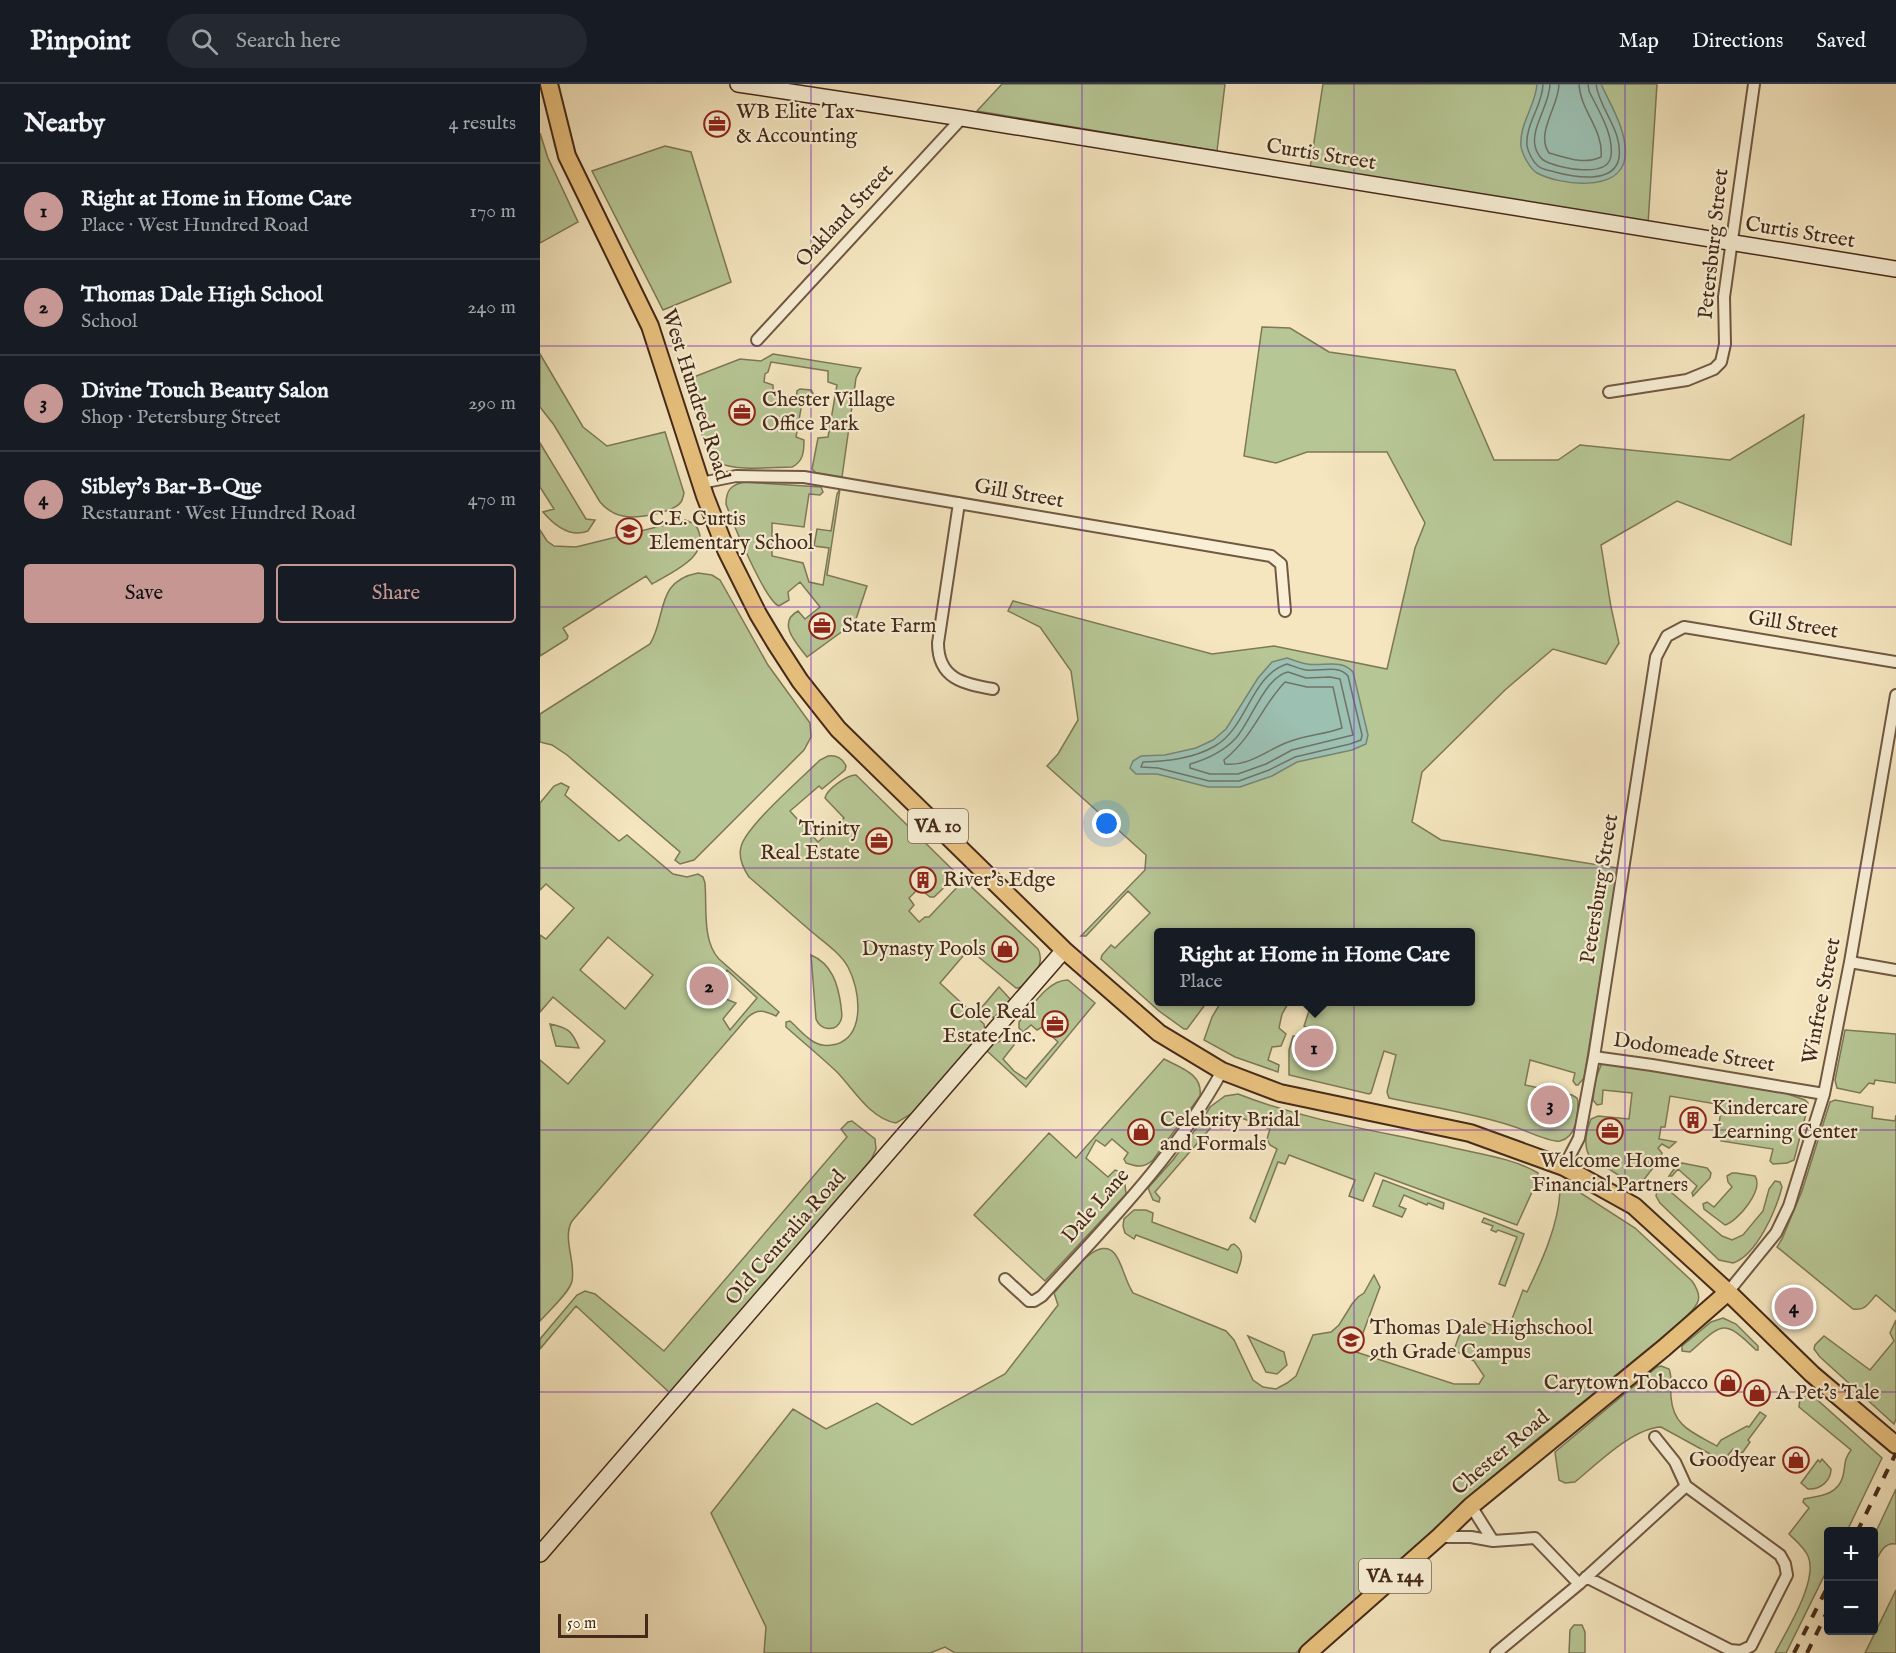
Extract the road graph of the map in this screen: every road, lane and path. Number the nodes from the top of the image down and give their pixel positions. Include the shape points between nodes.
1 (549, 84) edge
2 (738, 84) edge
3 (1754, 84) edge
4 (756, 86) edge
5 (962, 118) junction
6 (1730, 243) junction
7 (1896, 269) edge
8 (757, 340) dead end
9 (1609, 392) dead end
10 (701, 483) junction
11 (959, 503) junction
12 (1285, 611) dead end
13 (1684, 627) joint
14 (1896, 662) edge
15 (993, 689) dead end
16 (1896, 695) edge
17 (1064, 950) junction
18 (1850, 963) junction
19 (1896, 970) edge
20 (1594, 1057) junction
21 (1221, 1071) junction
22 (1824, 1094) junction
23 (1564, 1167) junction
24 (1005, 1279) dead end
25 (1728, 1292) junction
26 (1655, 1437) dead end
27 (1896, 1445) edge
28 (1686, 1486) junction
29 (1471, 1506) junction
30 (1439, 1537) junction
31 (1493, 1541) junction
32 (540, 1554) edge
33 (1582, 1580) junction
34 (1308, 1653) edge
35 (1497, 1653) edge

1 - 10 main road, West Hundred Road / VA 10 via 567,156 650,326
2 - 4 street, Curtis Street
3 - 6 street, Petersburg Street
4 - 5 street, Curtis Street
5 - 6 street, Curtis Street
5 - 8 street, Oakland Street
6 - 7 street, Curtis Street
6 - 9 street, Petersburg Street via 1721,362 1687,380
10 - 11 street, Gill Street via 736,476 804,477
10 - 17 main road, West Hundred Road / VA 10 via 726,550 758,614 824,712
11 - 12 street, Gill Street via 1271,556 1281,564
11 - 15 street via 938,648 945,668 961,682
13 - 14 street, Gill Street
13 - 20 street, Petersburg Street via 1667,636 1656,657
16 - 18 street, Winfree Street
17 - 21 main road, West Hundred Road / VA 10 via 1159,1033
17 - 32 street, Old Centralia Road
18 - 19 street
18 - 22 street, Winfree Street
20 - 22 street, Dodomeade Street
20 - 23 street, Petersburg Street via 1579,1137
21 - 23 main road, West Hundred Road / VA 10 via 1280,1093 1470,1133
21 - 24 street, Dale Lane via 1191,1123 1168,1152 1042,1296 1029,1301
22 - 25 street, Winfree Street via 1789,1206 1776,1233
23 - 25 main road, West Hundred Road / VA 10 via 1634,1206
25 - 27 main road, West Hundred Road / VA 10 via 1812,1374
25 - 29 main road, Chester Road / VA 144
26 - 28 street via 1675,1462
28 - 33 street
28 - 33 street via 1780,1555 1785,1564 1787,1575 1751,1646 1741,1651 1730,1650
29 - 30 main road, Chester Road / VA 144
29 - 31 street
30 - 31 street
30 - 34 main road, Chester Road / VA 144
31 - 33 street via 1535,1538
33 - 35 street

